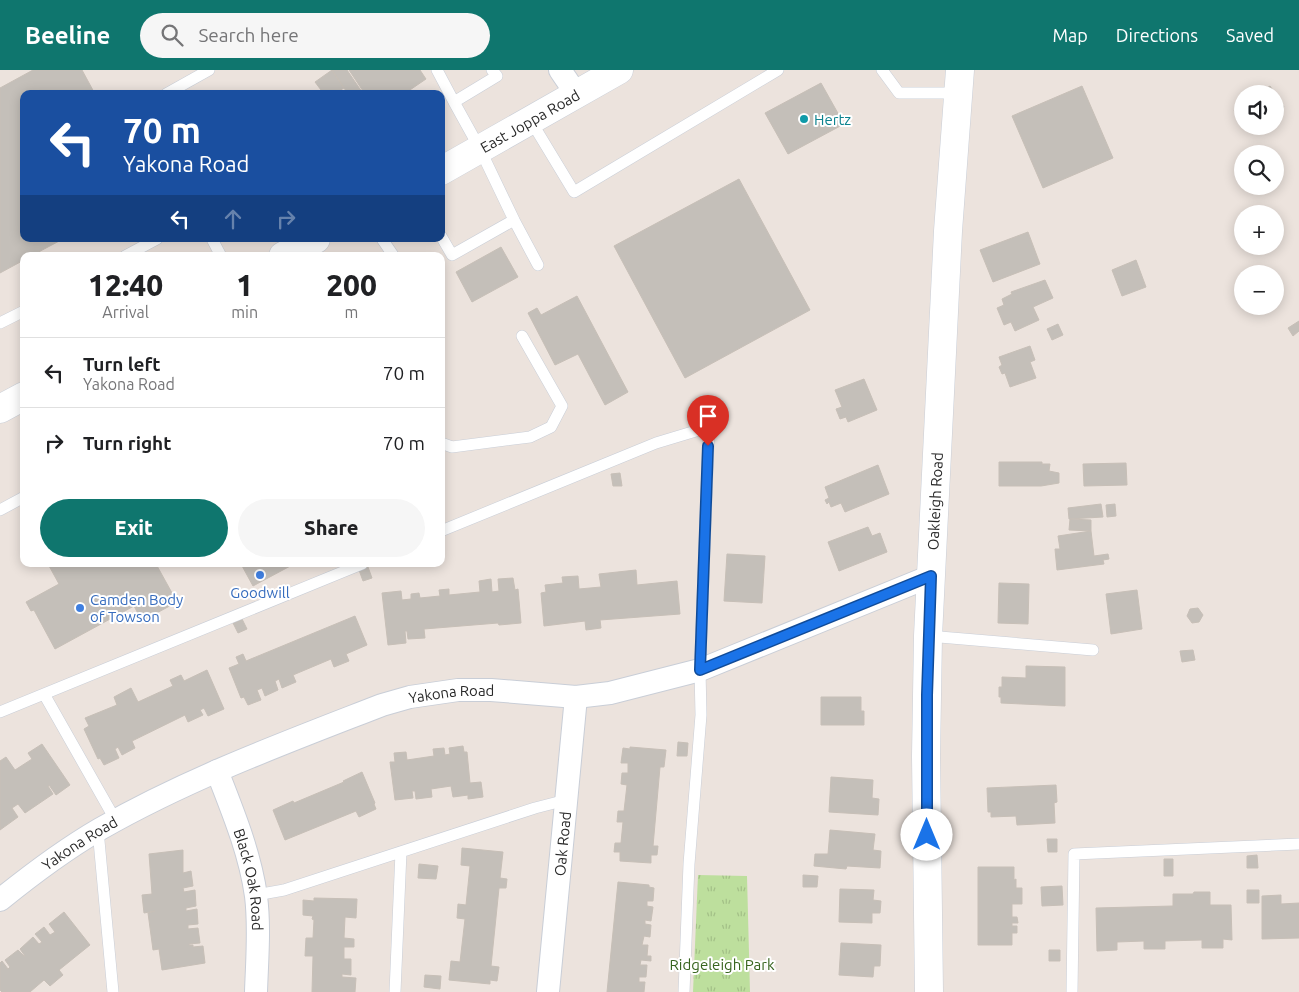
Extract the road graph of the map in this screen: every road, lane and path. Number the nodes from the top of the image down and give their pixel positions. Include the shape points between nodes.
1 (209, 70) edge
2 (437, 70) edge
3 (492, 70) edge
4 (560, 70) edge
5 (619, 70) edge
6 (778, 70) edge
7 (882, 70) edge
8 (959, 82) edge
9 (185, 89) edge
10 (577, 95) junction
11 (454, 102) junction
12 (531, 121) junction
13 (480, 149) junction
14 (445, 169) edge
15 (514, 220) junction
16 (151, 242) edge
17 (444, 242) edge
18 (312, 246) edge
19 (133, 252) edge
20 (295, 252) edge
21 (538, 265) dead end
22 (20, 313) edge
23 (0, 323) edge
24 (522, 336) dead end
25 (445, 444) edge
26 (20, 499) edge
27 (0, 510) edge
28 (445, 529) edge
29 (355, 567) edge
30 (931, 576) junction
31 (928, 636) junction
32 (1093, 650) dead end
33 (700, 670) junction
34 (44, 694) junction
35 (576, 697) junction
36 (0, 712) edge
37 (217, 771) junction
38 (566, 800) junction
39 (107, 826) junction
40 (1299, 844) edge
41 (401, 852) junction
42 (256, 895) junction
43 (0, 900) edge
44 (113, 992) edge
45 (256, 992) edge
46 (395, 992) edge
47 (548, 992) edge
48 (684, 992) edge
49 (929, 992) edge
50 (1072, 992) edge

1 - 9 lane
2 - 11 lane
3 - 11 lane via 497,76
4 - 10 street
5 - 10 street, East Joppa Road
6 - 12 lane via 574,192
7 - 8 lane via 899,93
8 - 30 street, Oakleigh Road
10 - 12 street, East Joppa Road
11 - 13 lane
12 - 13 street, East Joppa Road
13 - 14 street, East Joppa Road
13 - 15 lane
15 - 17 lane via 452,255
15 - 21 lane
16 - 19 lane
18 - 20 street
22 - 23 lane
24 - 25 lane via 562,406 551,427 530,437 452,447
26 - 27 lane
28 - 33 lane via 656,444 709,427
29 - 34 lane
30 - 31 street, Oakleigh Road
30 - 33 street, Yakona Road
31 - 32 lane
31 - 49 street, Oakleigh Road
33 - 35 street, Yakona Road via 610,693
33 - 48 lane via 702,714
34 - 36 lane
34 - 39 lane
35 - 37 street, Yakona Road via 458,690 410,697
35 - 38 street, Oak Road
37 - 39 street, Yakona Road
37 - 42 street, Black Oak Road via 240,831
38 - 41 lane
38 - 47 street, Oak Road
39 - 43 street, Yakona Road via 43,867
39 - 44 lane
40 - 50 lane via 1074,854
41 - 42 lane via 284,890
41 - 46 lane
42 - 45 street, Black Oak Road

